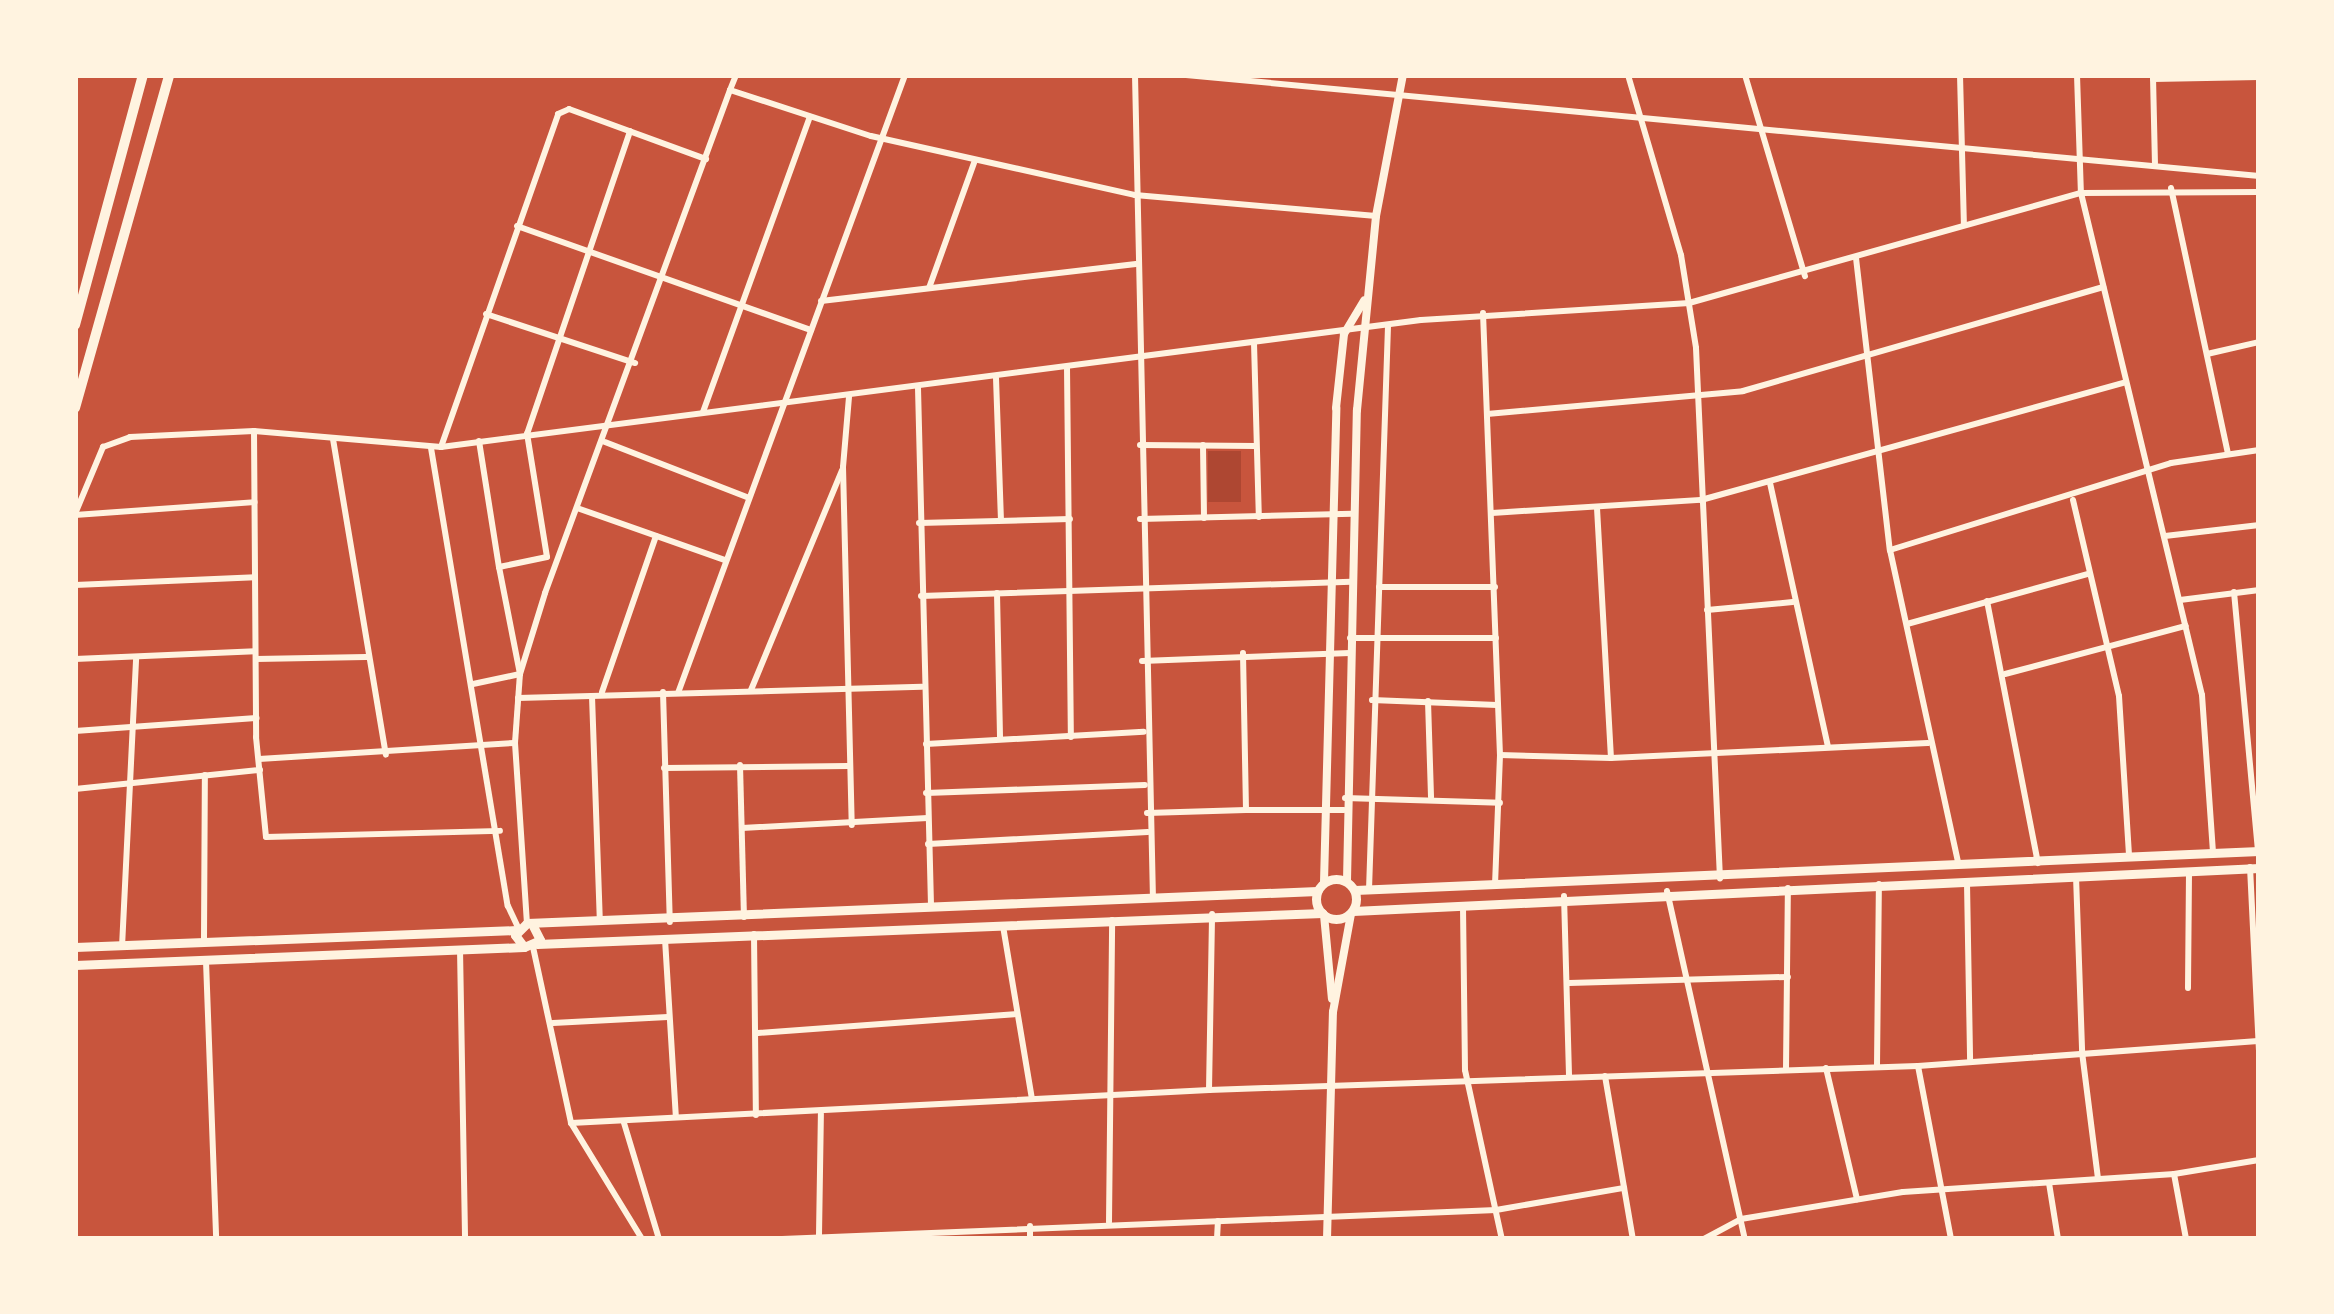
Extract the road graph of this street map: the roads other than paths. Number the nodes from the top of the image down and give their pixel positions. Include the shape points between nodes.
1 (143, 75) edge
2 (169, 75) edge
3 (736, 75) edge
4 (905, 75) edge
5 (1135, 75) edge
6 (1186, 75) edge
7 (1402, 75) edge
8 (1628, 75) edge
9 (1745, 75) edge
10 (1960, 75) edge
11 (2077, 75) edge
12 (2153, 77) edge
13 (2259, 77) edge
14 (1261, 80) edge
15 (730, 90) junction
16 (1398, 100) junction
17 (810, 117) junction
18 (1641, 121) junction
19 (630, 131) junction
20 (1762, 135) junction
21 (881, 138) junction
22 (1964, 152) junction
23 (706, 158) junction
24 (2078, 159) junction
25 (975, 160) junction
26 (2155, 164) junction
27 (2259, 176) edge
28 (2171, 188) junction
29 (2259, 192) edge
30 (2081, 193) junction
31 (1136, 195) junction
32 (1376, 216) junction
33 (1964, 224) junction
34 (517, 226) junction
35 (586, 252) junction
36 (1856, 258) junction
37 (1136, 264) junction
38 (1805, 276) junction
39 (666, 279) junction
40 (2103, 286) junction
41 (929, 288) junction
42 (1365, 300) junction
43 (821, 301) junction
44 (1689, 303) junction
45 (742, 305) junction
46 (1483, 313) junction
47 (485, 314) junction
48 (1388, 325) junction
49 (75, 326) edge
50 (811, 331) junction
51 (1368, 331) junction
52 (1344, 334) junction
53 (557, 338) junction
54 (2259, 342) edge
55 (1254, 343) junction
56 (1866, 354) junction
57 (2206, 354) junction
58 (1138, 358) junction
59 (635, 363) junction
60 (1066, 367) junction
61 (997, 378) junction
62 (2126, 382) junction
63 (918, 388) junction
64 (849, 397) junction
65 (1699, 400) junction
66 (784, 403) junction
67 (75, 408) edge
68 (703, 413) junction
69 (1486, 414) junction
70 (613, 424) junction
71 (254, 431) junction
72 (527, 434) junction
73 (333, 439) junction
74 (479, 441) junction
75 (605, 442) junction
76 (1203, 445) junction
77 (441, 446) junction
78 (1140, 446) junction
79 (1256, 446) junction
80 (430, 447) junction
81 (2259, 450) edge
82 (1877, 453) junction
83 (2228, 453) junction
84 (843, 467) junction
85 (2150, 473) junction
86 (1770, 483) junction
87 (747, 497) junction
88 (1701, 500) junction
89 (2073, 500) junction
90 (254, 502) junction
91 (577, 508) junction
92 (1597, 508) junction
93 (1492, 512) junction
94 (75, 514) edge
95 (1330, 514) junction
96 (1352, 514) junction
97 (1259, 517) junction
98 (1204, 518) junction
99 (1070, 519) junction
100 (1140, 519) junction
101 (1001, 520) junction
102 (919, 523) junction
103 (2259, 525) edge
104 (656, 536) junction
105 (2165, 536) junction
106 (1890, 550) junction
107 (557, 555) junction
108 (547, 556) junction
109 (725, 560) junction
110 (499, 567) junction
111 (2087, 574) junction
112 (255, 578) junction
113 (1329, 581) junction
114 (1351, 582) junction
115 (75, 585) edge
116 (1378, 586) junction
117 (1496, 586) junction
118 (2259, 590) edge
119 (1141, 591) junction
120 (1069, 592) junction
121 (2234, 592) junction
122 (997, 593) junction
123 (921, 596) junction
124 (2180, 600) junction
125 (1793, 602) junction
126 (1987, 602) junction
127 (1706, 610) junction
128 (1907, 625) junction
129 (2186, 626) junction
130 (1350, 638) junction
131 (1497, 638) junction
132 (1375, 640) junction
133 (2106, 648) junction
134 (1325, 652) junction
135 (1244, 653) junction
136 (1350, 653) junction
137 (256, 655) junction
138 (368, 657) junction
139 (136, 658) junction
140 (75, 659) edge
141 (1142, 661) junction
142 (520, 674) junction
143 (2005, 674) junction
144 (473, 684) junction
145 (922, 687) junction
146 (751, 690) junction
147 (848, 690) junction
148 (663, 692) junction
149 (678, 693) junction
150 (596, 695) junction
151 (518, 698) junction
152 (1372, 700) junction
153 (1428, 701) junction
154 (1497, 705) junction
155 (257, 718) junction
156 (132, 727) junction
157 (75, 731) edge
158 (1145, 732) junction
159 (1071, 737) junction
160 (1000, 739) junction
161 (515, 742) junction
162 (1930, 743) junction
163 (926, 744) junction
164 (487, 747) junction
165 (1828, 747) junction
166 (1713, 751) junction
167 (386, 755) junction
168 (1500, 755) junction
169 (1611, 758) junction
170 (259, 759) junction
171 (740, 765) junction
172 (848, 766) junction
173 (664, 768) junction
174 (260, 770) junction
175 (205, 776) junction
176 (129, 785) junction
177 (1145, 785) junction
178 (75, 789) edge
179 (926, 793) junction
180 (1431, 796) junction
181 (1367, 797) junction
182 (1345, 798) junction
183 (1500, 803) junction
184 (1324, 809) junction
185 (1246, 810) junction
186 (1344, 810) junction
187 (1147, 813) junction
188 (928, 818) junction
189 (852, 825) junction
190 (742, 828) junction
191 (500, 831) junction
192 (1148, 832) junction
193 (928, 844) junction
194 (2259, 851) edge
195 (2213, 854) junction
196 (2129, 860) junction
197 (2038, 864) junction
198 (1960, 868) junction
199 (2254, 868) edge
200 (2188, 870) junction
201 (2076, 876) junction
202 (1720, 878) junction
203 (1966, 880) junction
204 (1879, 884) junction
205 (1351, 885) junction
206 (1321, 886) junction
207 (1495, 888) junction
208 (1788, 888) junction
209 (1369, 890) junction
210 (1667, 891) junction
211 (1564, 896) junction
212 (1153, 899) junction
213 (1463, 904) junction
214 (931, 909) junction
215 (1352, 912) junction
216 (1212, 914) junction
217 (1323, 914) junction
218 (744, 918) junction
219 (1112, 918) junction
220 (670, 922) junction
221 (1002, 922) junction
222 (600, 923) junction
223 (524, 926) junction
224 (754, 934) junction
225 (665, 938) junction
226 (204, 940) junction
227 (531, 946) junction
228 (75, 947) edge
229 (122, 947) junction
230 (460, 948) junction
231 (206, 959) junction
232 (75, 965) edge
233 (1788, 977) junction
234 (1688, 980) junction
235 (1569, 983) junction
236 (2188, 988) dead end
237 (1333, 1012) junction
238 (1014, 1014) junction
239 (668, 1017) junction
240 (553, 1023) junction
241 (758, 1033) junction
242 (2259, 1046) edge
243 (2082, 1052) junction
244 (1970, 1059) junction
245 (1877, 1066) junction
246 (1918, 1066) junction
247 (1826, 1068) junction
248 (1708, 1070) junction
249 (1786, 1070) junction
250 (1569, 1076) junction
251 (1605, 1076) junction
252 (1468, 1083) junction
253 (1210, 1090) junction
254 (1329, 1090) junction
255 (1113, 1095) junction
256 (1031, 1100) junction
257 (821, 1114) junction
258 (756, 1115) junction
259 (676, 1117) junction
260 (571, 1123) junction
261 (624, 1123) junction
262 (2259, 1160) edge
263 (2174, 1174) junction
264 (2098, 1179) junction
265 (2049, 1183) junction
266 (1624, 1188) junction
267 (1940, 1190) junction
268 (1857, 1200) junction
269 (1496, 1210) junction
270 (1328, 1216) junction
271 (1741, 1219) junction
272 (1218, 1221) junction
273 (1109, 1222) junction
274 (1030, 1226) junction
275 (819, 1238) edge
276 (216, 1239) edge
277 (465, 1239) edge
278 (641, 1239) edge
279 (659, 1239) edge
280 (782, 1239) edge
281 (1030, 1239) edge
282 (1217, 1239) edge
283 (1327, 1239) edge
284 (1502, 1239) edge
285 (1633, 1239) edge
286 (1704, 1239) edge
287 (1745, 1239) edge
288 (1951, 1239) edge
289 (2058, 1239) edge
290 (2186, 1239) edge

1 - 49 highway
2 - 67 highway
3 - 15 street
4 - 21 street
5 - 31 street
6 - 14 street
7 - 16 street
8 - 18 street
9 - 20 street
10 - 22 street
11 - 24 street
12 - 13 street
12 - 26 street
14 - 16 street
15 - 17 street
15 - 23 street
16 - 18 street
16 - 32 street
17 - 21 street
17 - 45 street
18 - 20 street
18 - 44 street
19 - 23 street
19 - 34 street via 563,109
19 - 35 street
20 - 22 street
20 - 38 street
21 - 25 street
21 - 43 street
22 - 24 street
22 - 33 street
23 - 39 street
24 - 26 street
24 - 30 street
25 - 31 street
25 - 41 street
26 - 27 street
28 - 29 street
28 - 30 street
28 - 57 street
30 - 33 street
30 - 40 street
31 - 32 street
31 - 37 street
32 - 42 street
33 - 36 street
34 - 35 street
34 - 47 street
35 - 39 street
35 - 53 street
36 - 38 street
36 - 56 street
37 - 41 street
37 - 58 street
38 - 44 street
39 - 45 street
39 - 59 street
40 - 56 street
40 - 62 street
41 - 43 street
42 - 51 street
42 - 52 street
43 - 50 street
44 - 46 street
44 - 65 street
45 - 50 street
45 - 68 street
46 - 48 street
46 - 69 street
47 - 53 street
47 - 77 street
48 - 51 street
48 - 116 street
50 - 66 street
51 - 52 street
51 - 96 street
52 - 55 street
52 - 95 street
53 - 59 street
53 - 72 street
54 - 57 street
55 - 58 street
55 - 79 street
56 - 65 street
56 - 82 street
57 - 83 street
58 - 60 street
58 - 78 street
59 - 70 street
60 - 61 street
60 - 99 street
61 - 63 street
61 - 101 street
62 - 82 street
62 - 85 street
63 - 64 street
63 - 102 street
64 - 66 street
64 - 84 street
65 - 69 street
65 - 88 street
66 - 68 street
66 - 87 street
68 - 70 street
69 - 93 street
70 - 72 street
70 - 75 street
71 - 73 street
71 - 90 street
71 - 94 street via 113,440
72 - 74 street
72 - 108 street
73 - 80 street
73 - 138 street
74 - 77 street
74 - 110 street
75 - 87 street
75 - 91 street
76 - 78 street
76 - 79 street
76 - 98 street
77 - 80 street
78 - 100 street
79 - 97 street
80 - 144 street
81 - 83 street
82 - 86 street
82 - 106 street
83 - 85 street
84 - 146 street
84 - 147 street
85 - 89 street
85 - 105 street
86 - 88 street
86 - 125 street
87 - 109 street
88 - 92 street
88 - 127 street
89 - 106 street
89 - 111 street
90 - 94 street
90 - 112 street
91 - 104 street
91 - 107 street
92 - 93 street
92 - 169 street
93 - 117 street
95 - 96 street
95 - 97 street
95 - 113 street
96 - 114 street
97 - 98 street
98 - 100 street
99 - 101 street
99 - 120 street
100 - 119 street
101 - 102 street
102 - 123 street
103 - 105 street
104 - 109 street
104 - 150 street
105 - 124 street
106 - 128 street
107 - 108 street
107 - 142 street
108 - 110 street
109 - 149 street
110 - 142 street
111 - 126 street
111 - 133 street
112 - 115 street
112 - 137 street
113 - 114 street
113 - 119 street
113 - 134 street
114 - 130 street
116 - 117 street
116 - 132 street
117 - 131 street
118 - 121 street
119 - 120 street
119 - 141 street
120 - 122 street
120 - 159 street
121 - 124 street
121 - 194 street
122 - 123 street
122 - 160 street
123 - 145 street
124 - 129 street
125 - 127 street
125 - 165 street
126 - 128 street
126 - 143 street
127 - 166 street
128 - 162 street
129 - 133 street
129 - 195 street via 2207,736
130 - 132 street
130 - 136 street
131 - 132 street
131 - 154 street
132 - 152 street
133 - 143 street
133 - 196 street via 2122,719
134 - 135 street
134 - 136 street
134 - 184 street
135 - 141 street
135 - 185 street
136 - 182 street
137 - 138 street
137 - 139 street
137 - 155 street
138 - 167 street
139 - 140 street
139 - 156 street
141 - 158 street
142 - 144 street
142 - 151 street
143 - 197 street
144 - 164 street
145 - 147 street
145 - 163 street
146 - 147 street
146 - 149 street
147 - 172 street
148 - 149 street
148 - 150 street
148 - 173 street
150 - 151 street
150 - 222 street
151 - 161 street
152 - 153 street
152 - 181 street
153 - 154 street
153 - 180 street
154 - 168 street
155 - 156 street
155 - 170 street
156 - 157 street
156 - 176 street
158 - 159 street
158 - 177 street
159 - 160 street
160 - 163 street
161 - 164 street
161 - 223 street
162 - 165 street
162 - 198 street
163 - 179 street
164 - 167 street
164 - 191 street
165 - 166 street
166 - 169 street
166 - 202 street
167 - 170 street
168 - 169 street
168 - 183 street
170 - 174 street
171 - 172 street
171 - 173 street
171 - 190 street
172 - 189 street
173 - 220 street
174 - 175 street
174 - 191 street via 269,840
175 - 176 street
175 - 226 street
176 - 178 street
176 - 229 street
177 - 179 street
177 - 187 street
179 - 188 street
180 - 181 street
180 - 183 street
181 - 182 street
181 - 209 street
182 - 186 street
183 - 207 street
184 - 185 street
184 - 186 street
184 - 206 street
185 - 187 street
186 - 205 street
187 - 192 street
188 - 189 street
188 - 193 street
189 - 190 street
190 - 218 street
191 - 223 street via 508,906
192 - 193 street
192 - 212 street
193 - 214 street
194 - 195 main road
195 - 196 main road
196 - 197 main road
197 - 198 main road
198 - 202 main road
199 - 200 main road
199 - 242 street
200 - 201 main road
200 - 236 street
201 - 203 main road
201 - 243 street
202 - 207 main road
203 - 204 main road
203 - 244 street
204 - 208 main road
204 - 245 street
205 - 206 main road
205 - 209 main road
205 - 215 main road
206 - 212 main road
206 - 217 main road
207 - 209 main road
208 - 210 main road
208 - 233 street
210 - 211 main road
210 - 234 street
211 - 213 main road
211 - 235 street
212 - 214 main road
213 - 215 main road
213 - 252 street
214 - 218 main road
215 - 217 main road
215 - 237 street
216 - 217 main road
216 - 219 main road
216 - 253 street
217 - 237 street
218 - 220 main road
219 - 221 main road
219 - 255 street
220 - 222 main road
221 - 224 main road
221 - 238 street
222 - 223 main road
223 - 226 main road
223 - 227 main road
223 - 227 main road
224 - 225 main road
224 - 241 street
225 - 227 main road
225 - 239 street
226 - 229 main road
227 - 230 main road
227 - 240 street
228 - 229 main road
230 - 231 main road
230 - 277 street
231 - 232 main road
231 - 276 street
233 - 234 street
233 - 249 street
234 - 235 street
234 - 248 street
235 - 250 street
237 - 254 street
238 - 241 street
238 - 256 street
239 - 240 street
239 - 259 street
240 - 260 street
241 - 258 street
242 - 243 street
243 - 244 street
243 - 264 street
244 - 246 street
245 - 246 street
245 - 247 street
246 - 267 street
247 - 249 street
247 - 268 street
248 - 249 street
248 - 251 street
248 - 271 street
250 - 251 street
250 - 252 street
251 - 266 street
252 - 254 street
252 - 269 street
253 - 254 street
253 - 255 street
254 - 270 street
255 - 256 street
255 - 273 street
256 - 257 street
257 - 258 street
257 - 275 street
258 - 259 street
259 - 261 street
260 - 261 street
260 - 278 street
261 - 279 street
262 - 263 street
263 - 264 street
263 - 290 street
264 - 265 street
265 - 267 street
265 - 289 street
266 - 269 street
266 - 285 street
267 - 268 street
267 - 288 street
268 - 271 street
269 - 270 street
269 - 284 street
270 - 272 street
270 - 283 street
271 - 286 street
271 - 287 street
272 - 273 street
272 - 282 street
273 - 274 street
274 - 275 street
274 - 281 street
275 - 280 street

